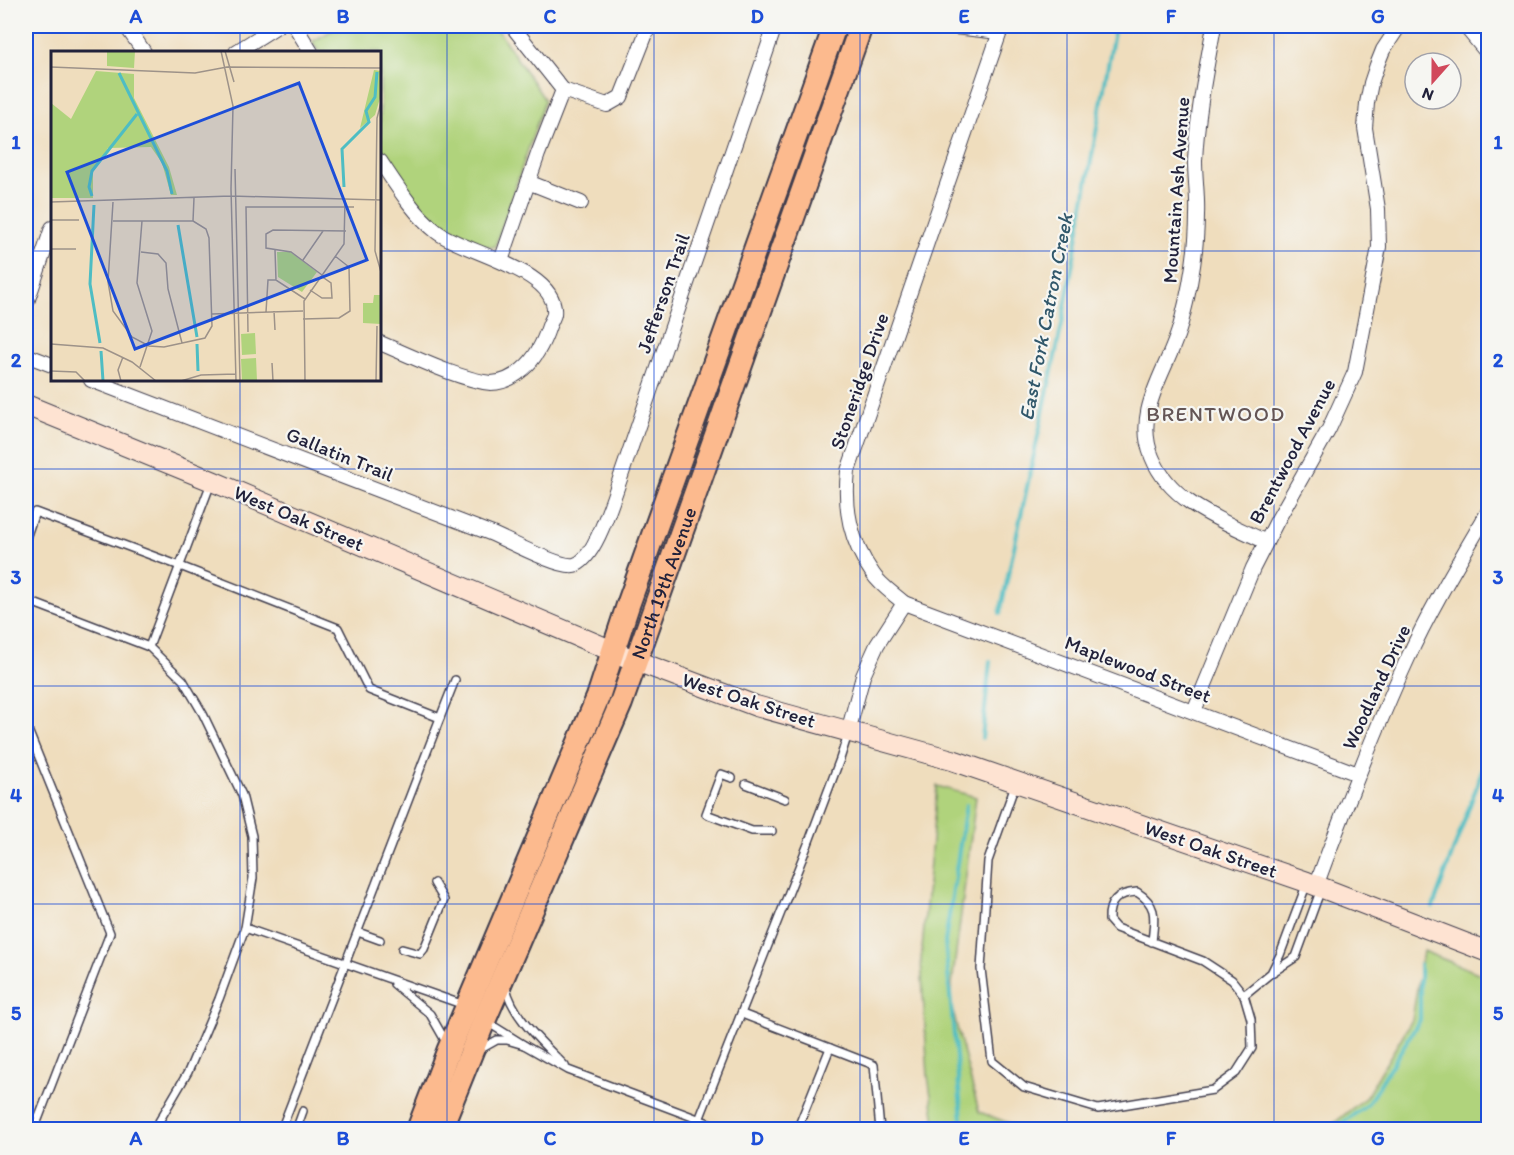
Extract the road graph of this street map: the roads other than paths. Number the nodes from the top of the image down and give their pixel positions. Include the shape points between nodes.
1 (126, 26) edge
2 (277, 26) edge
3 (295, 26) edge
4 (512, 26) edge
5 (649, 26) edge
6 (775, 26) edge
7 (835, 26) edge
8 (861, 26) edge
9 (946, 26) edge
10 (982, 26) edge
11 (1214, 26) edge
12 (1399, 26) edge
13 (1465, 26) edge
14 (1000, 29) edge
15 (143, 51) edge
16 (238, 51) edge
17 (310, 51) edge
18 (1488, 54) edge
19 (563, 90) junction
20 (381, 162) edge
21 (528, 182) junction
22 (581, 203) dead end
23 (51, 231) edge
24 (501, 261) junction
25 (26, 305) edge
26 (381, 343) edge
27 (26, 355) edge
28 (51, 365) edge
29 (94, 381) edge
30 (26, 405) edge
31 (212, 481) junction
32 (1488, 512) edge
33 (26, 538) edge
34 (1266, 542) junction
35 (180, 566) junction
36 (574, 566) joint
37 (26, 600) edge
38 (904, 603) junction
39 (149, 647) junction
40 (612, 651) junction
41 (636, 661) junction
42 (455, 680) dead end
43 (1194, 711) junction
44 (440, 718) junction
45 (26, 725) edge
46 (848, 732) junction
47 (1358, 774) junction
48 (732, 778) dead end
49 (1016, 782) junction
50 (746, 784) dead end
51 (785, 799) dead end
52 (772, 831) dead end
53 (434, 883) dead end
54 (1315, 885) junction
55 (245, 928) junction
56 (358, 932) junction
57 (380, 940) dead end
58 (1152, 942) junction
59 (402, 949) dead end
60 (1488, 952) edge
61 (345, 964) junction
62 (1271, 973) junction
63 (504, 976) junction
64 (389, 981) junction
65 (1244, 995) junction
66 (476, 1014) junction
67 (742, 1014) junction
68 (524, 1045) junction
69 (830, 1048) junction
70 (458, 1056) junction
71 (568, 1070) junction
72 (303, 1111) dead end
73 (701, 1120) junction
74 (34, 1130) edge
75 (154, 1130) edge
76 (281, 1130) edge
77 (296, 1130) edge
78 (418, 1130) edge
79 (440, 1130) edge
80 (695, 1130) edge
81 (727, 1130) edge
82 (797, 1130) edge
83 (880, 1130) edge

1 - 15 street
2 - 16 street
3 - 17 street
4 - 19 street
5 - 19 street via 618,100 607,105
6 - 36 street, Jefferson Trail via 620,479 596,543 585,560
7 - 40 main road, North 19th Avenue
8 - 41 main road, North 19th Avenue
9 - 14 street
10 - 14 street
11 - 34 street, Mountain Ash Avenue via 1199,114 1195,162 1197,216 1191,271 1181,324 1148,408 1147,431 1157,468 1177,493 1203,511
12 - 34 street, Brentwood Avenue via 1380,57 1367,103 1365,128 1379,247 1355,372 1329,429
13 - 18 street
14 - 38 street, Stoneridge Drive via 848,471 845,497 849,527 873,575
19 - 21 street
20 - 24 street via 416,211 436,231 454,243
21 - 22 street
21 - 24 street
23 - 25 street
24 - 26 street via 549,292 554,312 530,363 519,373 492,383 466,377
27 - 28 street
29 - 36 street, Gallatin Trail
30 - 31 main road, West Oak Street
31 - 35 lane
31 - 40 main road, West Oak Street
32 - 47 street, Woodland Drive via 1408,658
33 - 35 lane via 35,512
34 - 43 street, Brentwood Avenue
35 - 39 lane
35 - 44 lane via 338,628 369,690
37 - 39 lane
38 - 43 street, Maplewood Street
38 - 46 street via 863,676
39 - 55 lane via 183,680 242,795 252,836 253,878
40 - 41 main road, West Oak Street
40 - 66 main road, North 19th Avenue via 598,697
41 - 46 main road, West Oak Street via 756,706
41 - 63 main road, North 19th Avenue
42 - 44 lane
43 - 47 street, Maplewood Street
44 - 56 lane
45 - 74 lane via 110,933
46 - 49 main road, West Oak Street
46 - 67 lane
47 - 54 street, Woodland Drive
48 - 52 lane via 721,774 706,814 752,831
49 - 54 main road, West Oak Street
49 - 65 lane via 988,861 981,969 992,1061 1024,1087 1098,1109 1212,1089 1236,1073 1252,1048 1251,1019
50 - 51 lane
53 - 59 lane via 444,900 424,949 420,954
54 - 60 main road, West Oak Street
54 - 62 lane
54 - 62 lane via 1296,957
55 - 61 lane
55 - 75 lane via 188,1072
56 - 57 lane
56 - 61 lane
58 - 58 lane via 1116,928 1108,920 1108,911 1118,896 1137,892 1148,899 1154,909
58 - 65 lane via 1203,962 1232,981
61 - 64 lane
61 - 76 lane
62 - 65 lane
63 - 66 main road, North 19th Avenue
63 - 71 lane via 508,997 523,1020
64 - 66 lane
64 - 70 lane via 430,1014
66 - 68 lane
66 - 70 main road, North 19th Avenue
67 - 69 lane
67 - 73 lane
68 - 70 lane via 497,1040
68 - 71 lane
69 - 82 lane
69 - 83 lane via 874,1065
70 - 78 main road, North 19th Avenue
70 - 79 main road, North 19th Avenue
71 - 73 lane
72 - 77 lane
73 - 80 lane
73 - 81 lane

